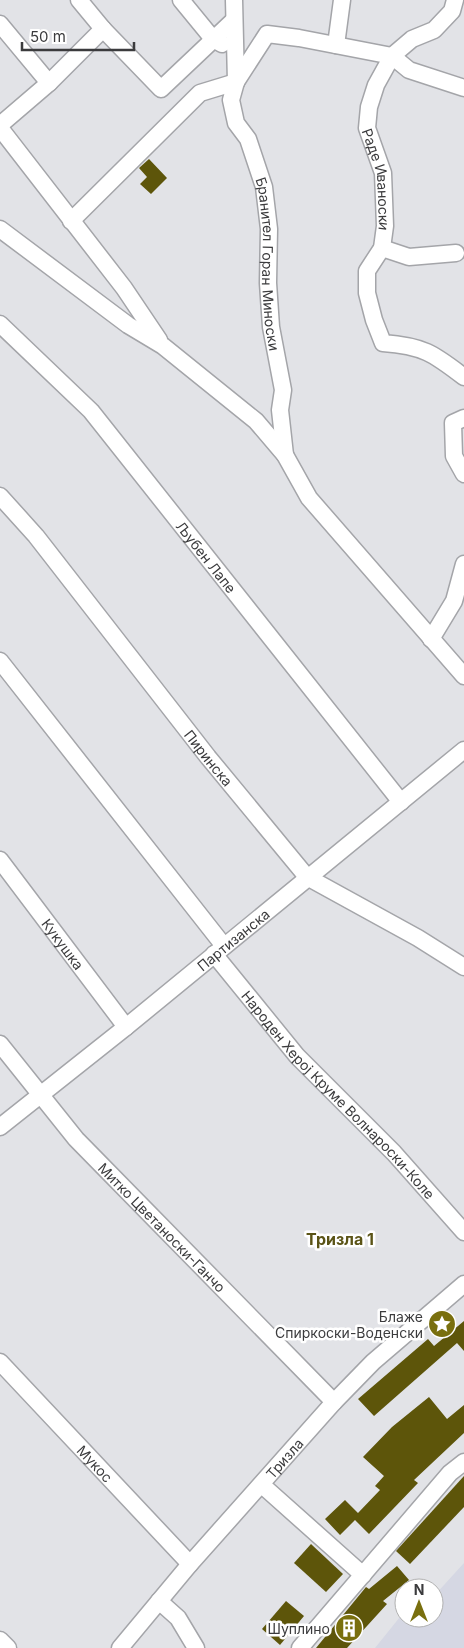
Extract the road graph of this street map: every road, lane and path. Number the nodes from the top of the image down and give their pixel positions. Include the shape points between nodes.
1 (79, 0) edge
2 (181, 0) edge
3 (234, 0) edge
4 (342, 0) edge
5 (454, 0) edge
6 (234, 20) junction
7 (0, 24) edge
8 (103, 29) junction
9 (213, 38) junction
10 (336, 45) junction
11 (235, 52) junction
12 (253, 54) junction
13 (392, 56) junction
14 (236, 82) junction
15 (49, 83) junction
16 (464, 88) edge
17 (0, 126) edge
18 (72, 221) junction
19 (0, 229) edge
20 (382, 248) junction
21 (456, 253) dead end
22 (0, 324) edge
23 (163, 346) junction
24 (464, 377) edge
25 (464, 418) edge
26 (285, 455) junction
27 (464, 474) edge
28 (0, 496) edge
29 (464, 564) edge
30 (459, 599) edge
31 (431, 639) junction
32 (0, 661) edge
33 (464, 676) edge
34 (464, 750) edge
35 (401, 802) junction
36 (0, 860) edge
37 (307, 877) junction
38 (219, 950) junction
39 (464, 967) edge
40 (126, 1027) junction
41 (0, 1044) edge
42 (40, 1096) junction
43 (0, 1127) edge
44 (464, 1232) edge
45 (464, 1284) edge
46 (0, 1362) edge
47 (334, 1402) junction
48 (464, 1462) edge
49 (262, 1485) junction
50 (190, 1564) junction
51 (363, 1575) junction
52 (159, 1601) junction
53 (0, 1640) edge
54 (8, 1648) edge
55 (120, 1648) edge
56 (196, 1648) edge
57 (300, 1648) edge

1 - 8 street
2 - 9 street
3 - 6 street, Бранител Горан Миноски
4 - 10 street
5 - 13 street via 452,11 434,30 412,39
6 - 9 street
6 - 11 street, Бранител Горан Миноски
7 - 15 street
8 - 9 street via 161,89
8 - 15 street
9 - 11 street
10 - 12 street via 267,34
10 - 13 street
11 - 12 street
11 - 14 street, Бранител Горан Миноски
12 - 14 street
13 - 16 street via 409,70
13 - 20 street, Раде Иваноски via 376,85 367,128 383,173 385,226
14 - 18 street via 200,93
14 - 26 street, Бранител Горан Миноски via 231,100 236,123 248,139 264,187 269,229 271,327 283,390 280,410
15 - 17 street
17 - 18 street, Бранител Горан Миноски
18 - 23 street, Бранител Горан Миноски via 124,288
19 - 23 street, Бранител Горан Миноски via 128,324
20 - 21 street, Раде Иваноски via 409,257
20 - 24 street, Раде Иваноски via 367,271 367,293 383,343 412,346 435,355
22 - 35 street, Љубен Лапе via 91,411
23 - 26 street, Бранител Горан Миноски via 256,421
25 - 27 street via 453,423 454,456
26 - 31 street, Бранител Горан Миноски via 309,498
28 - 37 street, Пиринска via 36,536 208,757
29 - 30 street
30 - 31 street
31 - 33 street, Бранител Горан Миноски
32 - 38 street, Народен Херој Круме Волнароски-Коле
34 - 35 street, Партизанска
35 - 37 street, Партизанска
36 - 40 street, Кукушка
37 - 38 street, Партизанска
37 - 39 street, Пиринска
38 - 40 street, Партизанска
38 - 44 street, Народен Херој Круме Волнароски-Коле via 297,1056 394,1153
40 - 42 street, Партизанска
41 - 42 street, Митко Цветаноски-Ганчо
42 - 43 street, Партизанска
42 - 47 street, Митко Цветаноски-Ганчо via 76,1139
45 - 47 street, Тризла via 373,1362
46 - 50 street, Мукос
47 - 49 street, Тризла
48 - 51 street via 450,1473
49 - 50 street, Тризла
49 - 51 street
50 - 52 street, Тризла
51 - 57 street
52 - 55 street, Тризла
52 - 56 street via 178,1618
53 - 54 street

